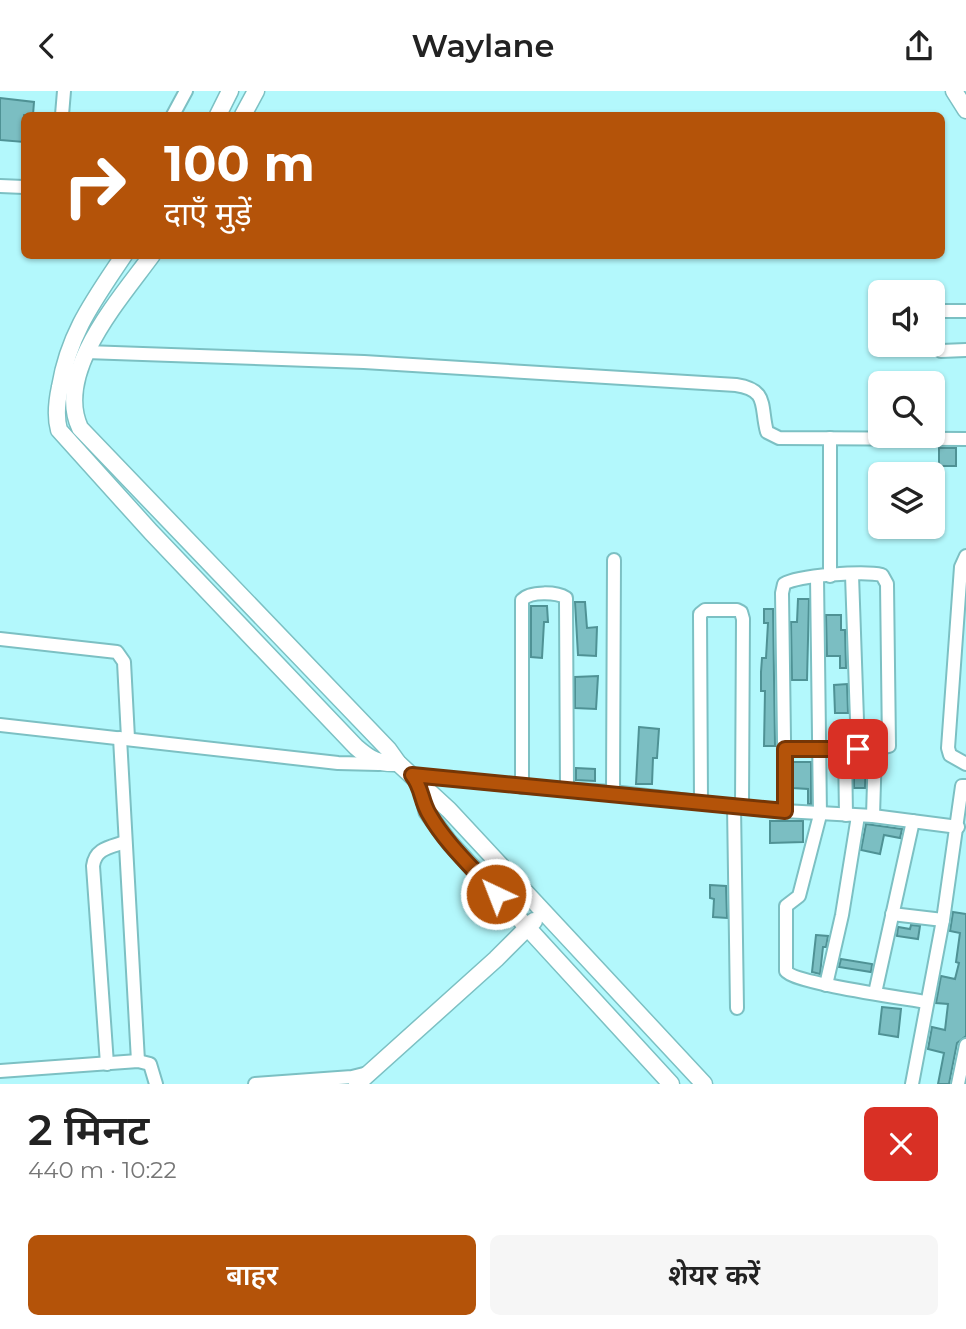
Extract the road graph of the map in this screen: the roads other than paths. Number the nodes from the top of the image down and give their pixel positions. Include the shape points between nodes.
1 (64, 91) edge
2 (186, 91) edge
3 (230, 91) edge
4 (256, 91) edge
5 (954, 91) edge
6 (966, 110) edge
7 (62, 112) edge
8 (175, 112) edge
9 (220, 112) edge
10 (245, 112) edge
11 (0, 186) edge
12 (21, 187) edge
13 (121, 259) edge
14 (149, 259) edge
15 (945, 311) edge
16 (966, 311) edge
17 (966, 350) edge
18 (945, 351) edge
19 (86, 352) junction
20 (830, 438) junction
21 (966, 439) edge
22 (966, 556) edge
23 (614, 560) dead end
24 (852, 575) junction
25 (824, 577) junction
26 (0, 639) edge
27 (0, 725) edge
28 (124, 738) junction
29 (785, 749) junction
30 (820, 749) junction
31 (851, 749) junction
32 (875, 749) junction
33 (398, 763) junction
34 (379, 764) junction
35 (966, 765) edge
36 (416, 780) junction
37 (964, 786) edge
38 (522, 787) junction
39 (567, 790) junction
40 (613, 792) junction
41 (701, 802) junction
42 (738, 807) junction
43 (785, 811) junction
44 (820, 815) junction
45 (852, 816) junction
46 (873, 816) junction
47 (913, 821) junction
48 (958, 827) junction
49 (125, 842) junction
50 (543, 911) junction
51 (892, 914) junction
52 (943, 920) junction
53 (527, 928) junction
54 (827, 985) junction
55 (875, 993) junction
56 (926, 1002) junction
57 (737, 1007) dead end
58 (966, 1045) edge
59 (138, 1061) junction
60 (107, 1064) junction
61 (0, 1071) edge
62 (362, 1078) edge
63 (156, 1084) edge
64 (255, 1084) edge
65 (671, 1084) edge
66 (704, 1084) edge
67 (912, 1084) edge
68 (958, 1084) edge

1 - 7 street
2 - 8 street
3 - 9 street
4 - 10 street
5 - 6 street
11 - 12 street
13 - 34 street via 81,319 65,357 57,410 59,430 356,747
14 - 19 street
15 - 16 street
17 - 18 street
19 - 20 street via 364,362 736,385 754,389 759,395 771,436
19 - 33 street via 72,405 88,438
20 - 21 street
20 - 25 street
22 - 35 street via 961,567 948,748 950,755
23 - 40 street
24 - 25 street
24 - 31 street
24 - 32 street via 877,573 887,583 890,744
25 - 29 street via 791,580 783,589
25 - 30 street
26 - 28 street via 117,652 125,670
27 - 28 street
28 - 34 street
28 - 49 street
29 - 30 street
29 - 43 street
30 - 31 street
30 - 44 street
31 - 32 street
31 - 45 street
32 - 46 street
33 - 34 street
33 - 36 street
35 - 37 street
36 - 38 street
36 - 50 street
36 - 53 street via 427,812 440,831
37 - 48 street
38 - 39 street
38 - 39 street via 522,600 530,594 561,595 566,603
39 - 40 street
40 - 41 street
41 - 42 street
41 - 42 street via 699,616 705,610 737,610 743,619
42 - 43 street
42 - 57 street
43 - 44 street
44 - 45 street
44 - 54 street via 799,896 786,906 785,967 791,977
45 - 46 street
45 - 54 street via 842,915
46 - 47 street
47 - 48 street
47 - 51 street
48 - 52 street
49 - 59 street
49 - 60 street via 103,849 93,859
50 - 53 street
50 - 66 street
51 - 52 street
51 - 55 street
52 - 56 street
53 - 62 street
53 - 65 street
54 - 55 street
55 - 56 street
56 - 67 street
58 - 68 street
59 - 60 street
59 - 63 street via 150,1064
60 - 61 street
62 - 64 street

